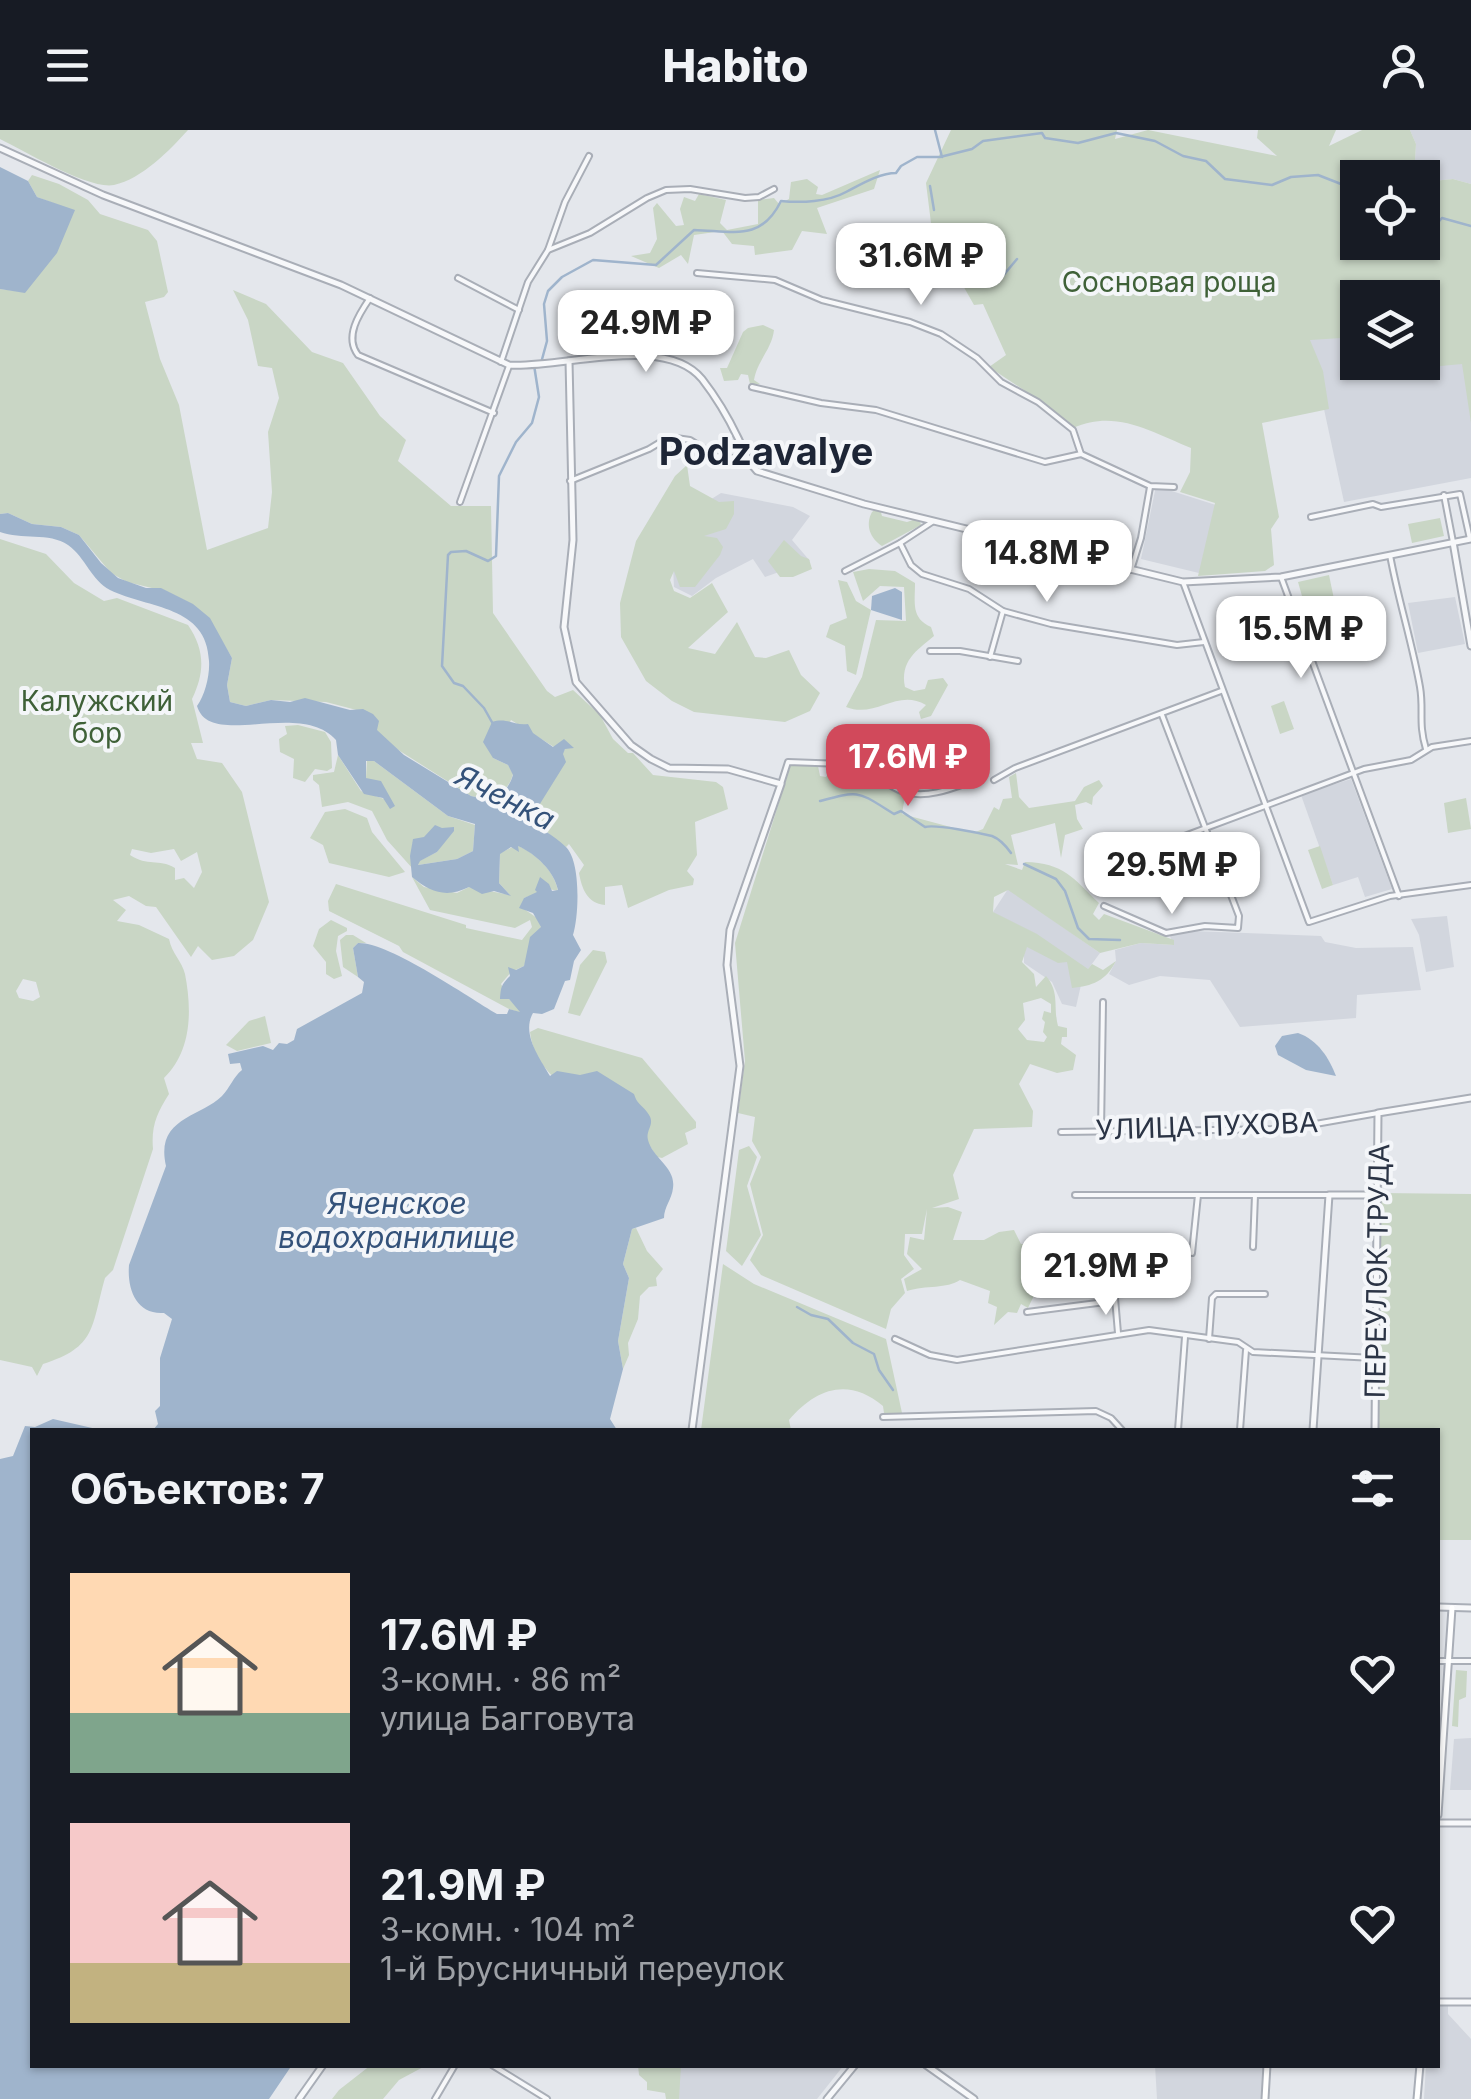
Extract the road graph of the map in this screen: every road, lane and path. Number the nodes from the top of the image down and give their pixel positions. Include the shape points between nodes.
1 (0, 148) edge
2 (589, 156) dead end
3 (774, 189) dead end
4 (548, 250) junction
5 (698, 274) dead end
6 (458, 278) dead end
7 (370, 298) junction
8 (519, 310) junction
9 (569, 361) junction
10 (501, 362) junction
11 (509, 365) junction
12 (752, 387) dead end
13 (494, 413) junction
14 (1082, 454) junction
15 (748, 460) junction
16 (570, 480) junction
17 (1150, 486) junction
18 (1174, 487) dead end
19 (1444, 494) junction
20 (460, 502) dead end
21 (1311, 516) dead end
22 (936, 519) junction
23 (1471, 541) edge
24 (1453, 542) junction
25 (900, 544) junction
26 (1390, 555) junction
27 (1131, 570) junction
28 (845, 571) dead end
29 (1281, 577) junction
30 (1184, 582) junction
31 (1003, 611) junction
32 (1204, 642) junction
33 (1471, 646) edge
34 (930, 652) dead end
35 (990, 657) junction
36 (1018, 661) dead end
37 (1221, 691) junction
38 (1162, 714) junction
39 (1471, 742) edge
40 (1426, 749) junction
41 (912, 752) dead end
42 (842, 764) junction
43 (1353, 773) junction
44 (974, 780) dead end
45 (994, 780) dead end
46 (780, 784) junction
47 (1264, 804) junction
48 (1203, 828) junction
49 (1116, 849) dead end
50 (1471, 885) edge
51 (1399, 896) junction
52 (1104, 906) dead end
53 (1103, 1002) dead end
54 (1471, 1098) edge
55 (1378, 1113) junction
56 (1101, 1131) junction
57 (1061, 1132) dead end
58 (1074, 1195) dead end
59 (1198, 1195) junction
60 (1255, 1195) junction
61 (1329, 1195) junction
62 (1377, 1195) junction
63 (1254, 1247) dead end
64 (1064, 1250) dead end
65 (1111, 1251) junction
66 (1192, 1253) dead end
67 (1160, 1254) dead end
68 (1049, 1262) dead end
69 (1265, 1294) dead end
70 (1114, 1301) junction
71 (1027, 1312) dead end
72 (1118, 1334) junction
73 (1185, 1337) junction
74 (1209, 1339) junction
75 (895, 1340) dead end
76 (1246, 1348) junction
77 (1318, 1356) junction
78 (1376, 1358) junction
79 (883, 1417) dead end
80 (692, 1428) edge
81 (1120, 1428) edge
82 (1178, 1428) edge
83 (1240, 1428) edge
84 (1313, 1428) edge
85 (1375, 1428) edge
86 (1440, 1608) edge
87 (1452, 1608) junction
88 (1471, 1608) edge
89 (1440, 1660) edge
90 (1449, 1660) junction
91 (1471, 1660) edge
92 (1440, 1744) edge
93 (1440, 1823) edge
94 (1471, 1824) edge
95 (1440, 2002) edge
96 (1471, 2002) edge
97 (321, 2068) edge
98 (452, 2068) edge
99 (497, 2068) edge
100 (853, 2068) edge
101 (930, 2068) edge
102 (1267, 2068) edge
103 (1420, 2068) edge
104 (298, 2099) edge
105 (436, 2099) edge
106 (547, 2099) edge
107 (827, 2099) edge
108 (974, 2099) edge
109 (1265, 2099) edge
110 (1417, 2099) edge

1 - 7 street via 103,196
2 - 4 street
3 - 4 street via 745,198 666,190
4 - 8 street
5 - 14 street via 775,280 941,334 1074,430
6 - 8 street
7 - 10 street
7 - 13 street via 351,336 358,355
8 - 10 street
9 - 11 street
9 - 15 street via 618,356 682,362 716,398
9 - 16 street
10 - 11 street
11 - 13 street
12 - 14 street via 876,410 1045,462
13 - 20 street
14 - 17 street
15 - 16 street via 716,456 690,440 669,437
15 - 22 street via 766,476
16 - 46 street via 574,540 564,627 581,690 650,759 670,768 728,769
17 - 18 street
17 - 27 street
19 - 21 street
19 - 23 street via 1460,494
19 - 24 street
22 - 25 street
22 - 27 street
23 - 24 street
24 - 26 street
24 - 33 street
25 - 28 street
25 - 31 street via 922,574 969,589
26 - 29 street
26 - 40 street via 1414,656
27 - 30 street
29 - 30 street
29 - 43 street
30 - 32 street
31 - 32 street via 1178,646
31 - 35 street
32 - 37 street
34 - 35 street
35 - 36 street
37 - 38 street
37 - 47 street
38 - 45 street
38 - 48 street
39 - 40 street
40 - 43 street via 1411,760
41 - 42 street
42 - 44 street via 862,766 904,792 944,792
42 - 46 street via 788,762
43 - 47 street
43 - 51 street
46 - 80 street via 727,950 740,1066
47 - 48 street
47 - 51 street via 1309,922
48 - 49 street via 1144,848
48 - 52 street via 1238,928 1166,934
50 - 51 street
53 - 56 street
54 - 55 street, УЛИЦА ПУХОВА
55 - 56 street, УЛИЦА ПУХОВА via 1287,1129
55 - 62 street, ПЕРЕУЛОК ТРУДА
56 - 57 street, УЛИЦА ПУХОВА
58 - 59 street
59 - 60 street
59 - 66 street
60 - 61 street
60 - 63 street
61 - 62 street
61 - 77 street
62 - 78 street, ПЕРЕУЛОК ТРУДА
64 - 65 street
65 - 67 street
65 - 68 street
65 - 70 street
69 - 74 street via 1216,1294
70 - 71 street
70 - 72 street
72 - 73 street via 1149,1330
72 - 75 street via 957,1360
73 - 74 street
73 - 82 street
74 - 76 street
76 - 77 street
76 - 83 street
77 - 78 street
77 - 84 street
78 - 85 street, ПЕРЕУЛОК ТРУДА
79 - 81 street via 1096,1411
86 - 87 street
87 - 88 street
87 - 90 main road
89 - 90 street
90 - 91 street
90 - 92 main road
93 - 94 street
95 - 96 street
97 - 104 street
98 - 105 street
99 - 106 street
100 - 107 street
101 - 108 street
102 - 109 main road
103 - 110 main road

